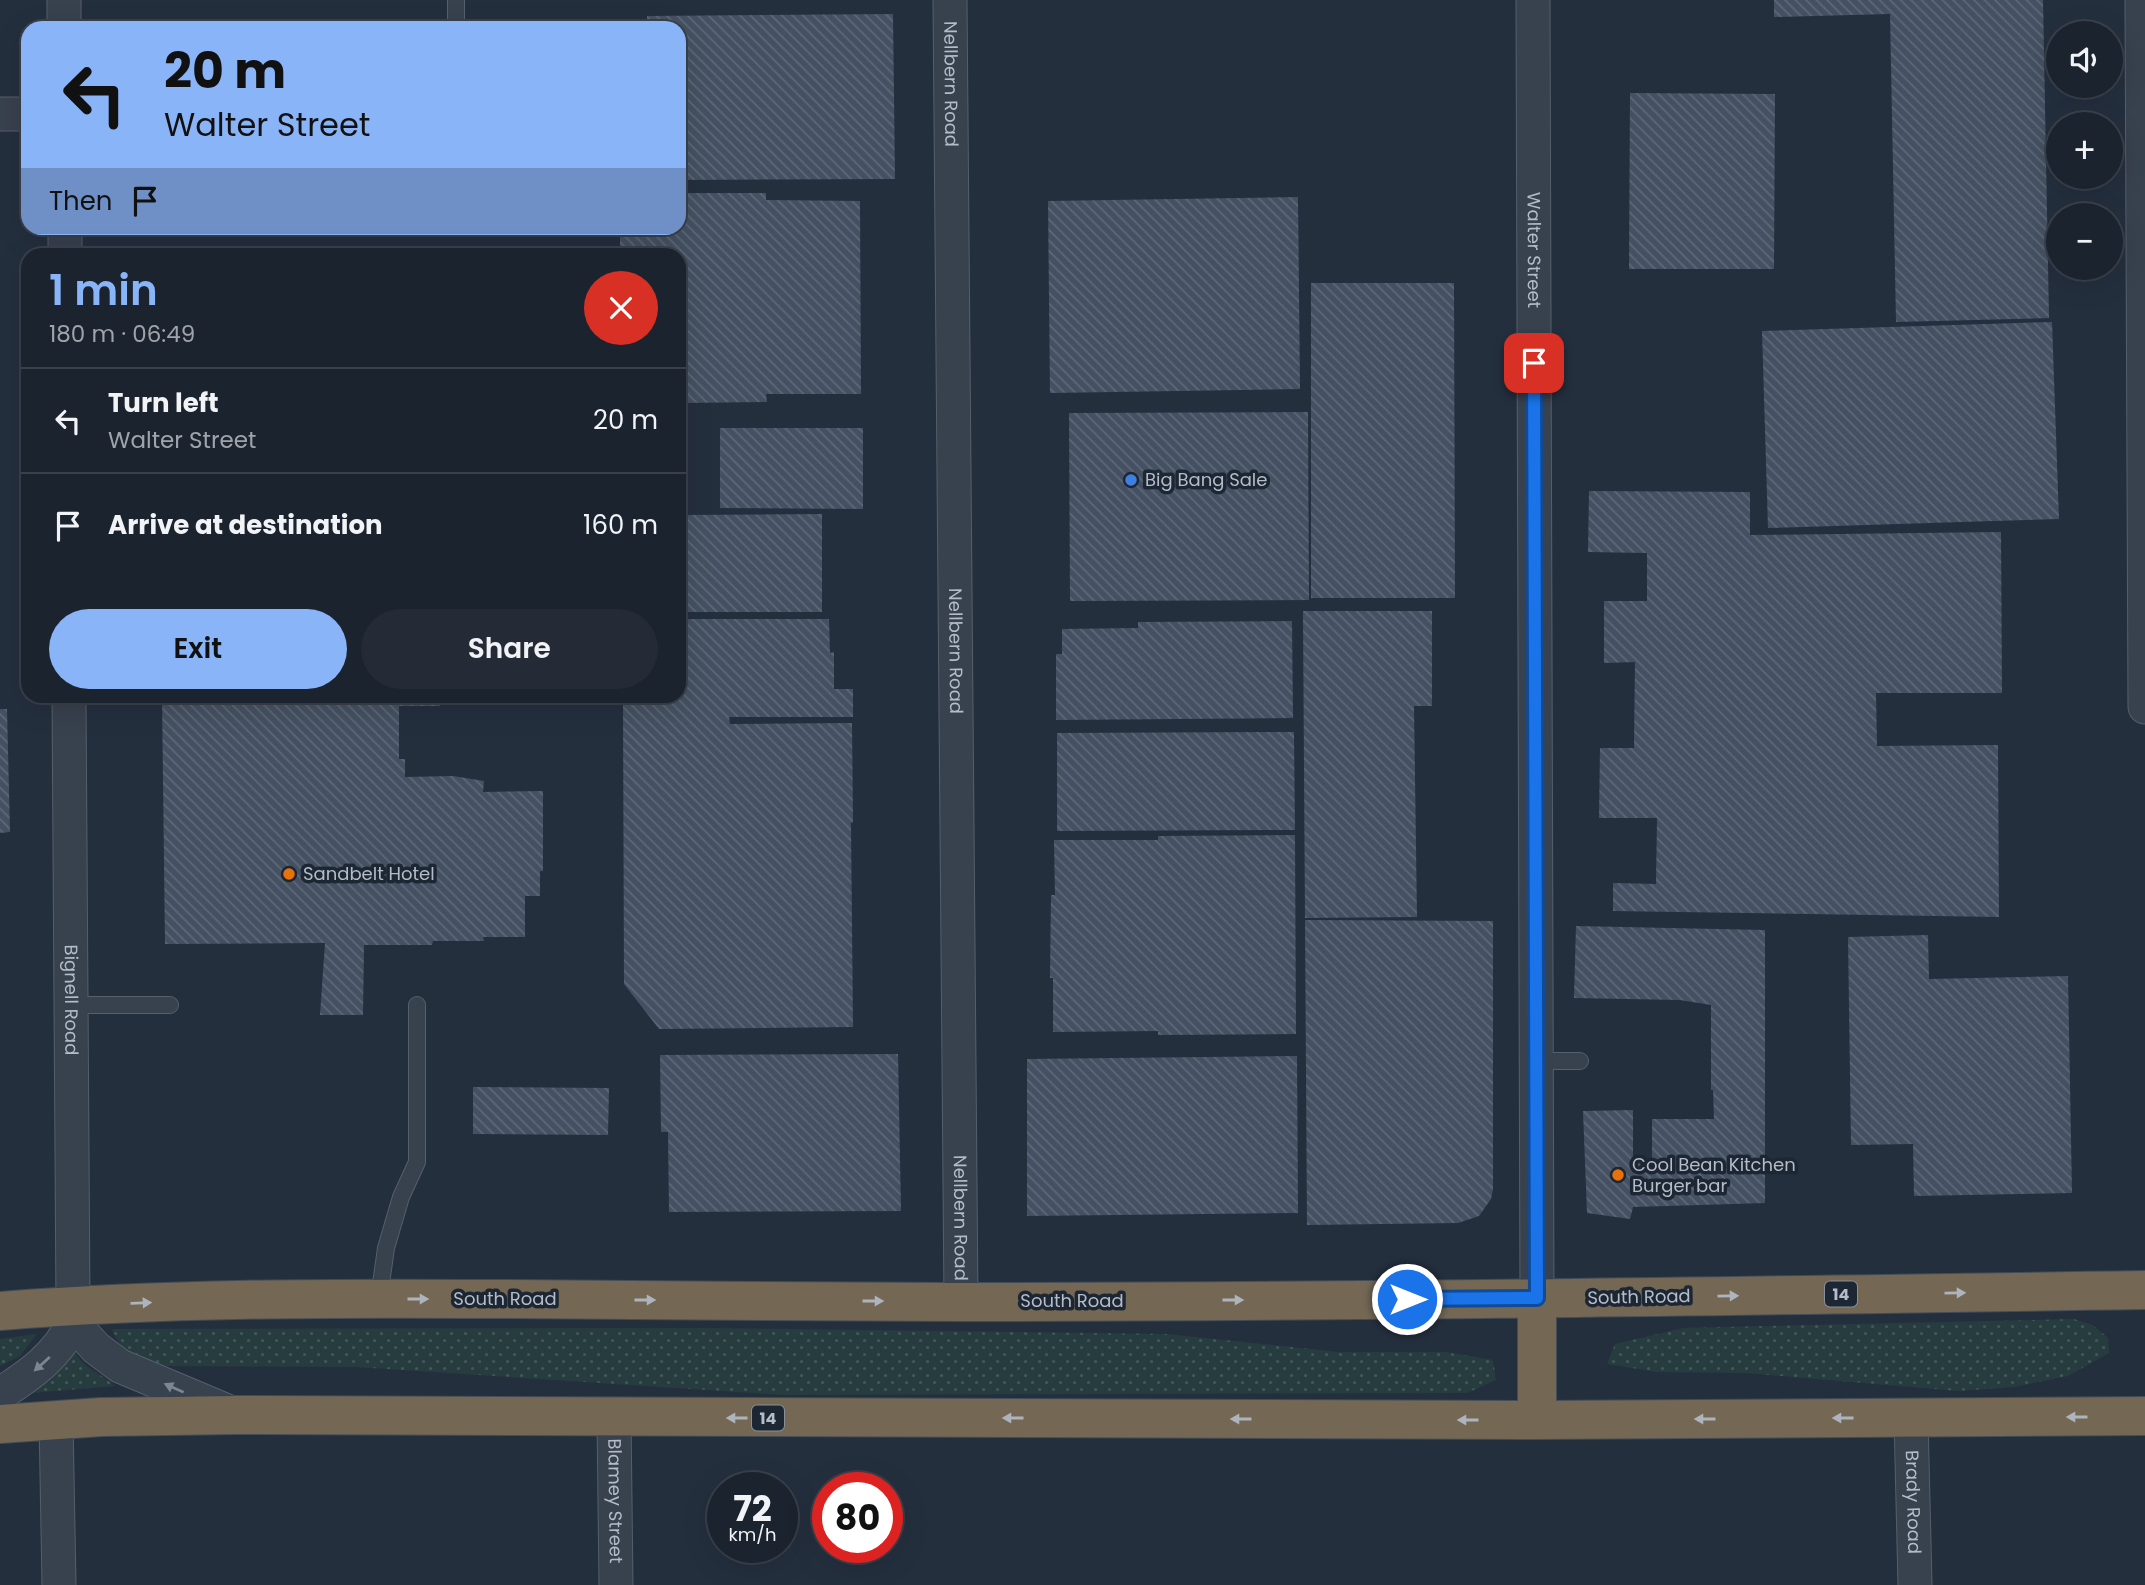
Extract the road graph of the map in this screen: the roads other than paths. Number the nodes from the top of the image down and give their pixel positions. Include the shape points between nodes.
1 (64, 0) edge
2 (456, 0) edge
3 (950, 0) edge
4 (1533, 0) edge
5 (2142, 0) edge
6 (64, 21) edge
7 (456, 21) edge
8 (0, 114) edge
9 (21, 114) edge
10 (69, 703) edge
11 (2145, 707) edge
12 (71, 1005) junction
13 (170, 1005) dead end
14 (418, 1005) dead end
15 (1536, 1061) junction
16 (1580, 1061) dead end
17 (2145, 1290) edge
18 (379, 1298) junction
19 (1537, 1298) junction
20 (961, 1302) junction
21 (0, 1311) edge
22 (73, 1314) junction
23 (0, 1394) edge
24 (236, 1415) junction
25 (2145, 1416) edge
26 (614, 1417) junction
27 (1911, 1418) junction
28 (56, 1419) junction
29 (1537, 1420) junction
30 (0, 1424) edge
31 (59, 1585) edge
32 (616, 1585) edge
33 (1915, 1585) edge

1 - 6 street
2 - 7 lane
3 - 20 street, Nellbern Road
4 - 15 street, Walter Street
5 - 11 street
8 - 9 street
10 - 12 street, Bignell Road
12 - 13 lane
12 - 22 street, Bignell Road
14 - 18 lane via 417,1162 386,1248
15 - 16 lane
15 - 19 street, Walter Street
19 -> 17 highway, South Road / 14
18 -> 20 highway, South Road / 14
22 -> 18 highway, South Road / 14 via 215,1300
20 -> 19 highway, South Road / 14
19 - 29 highway
21 - 22 highway, South Road / 14
22 -> 23 street via 62,1343 48,1360
24 -> 22 street via 120,1366 96,1348
24 - 26 highway, 14
24 - 28 highway, 14
25 -> 27 highway, 14
29 -> 26 highway, 14
26 - 32 street, Blamey Street
27 -> 29 highway, 14
27 - 33 street, Brady Road
28 - 30 highway, 14
28 - 31 street

